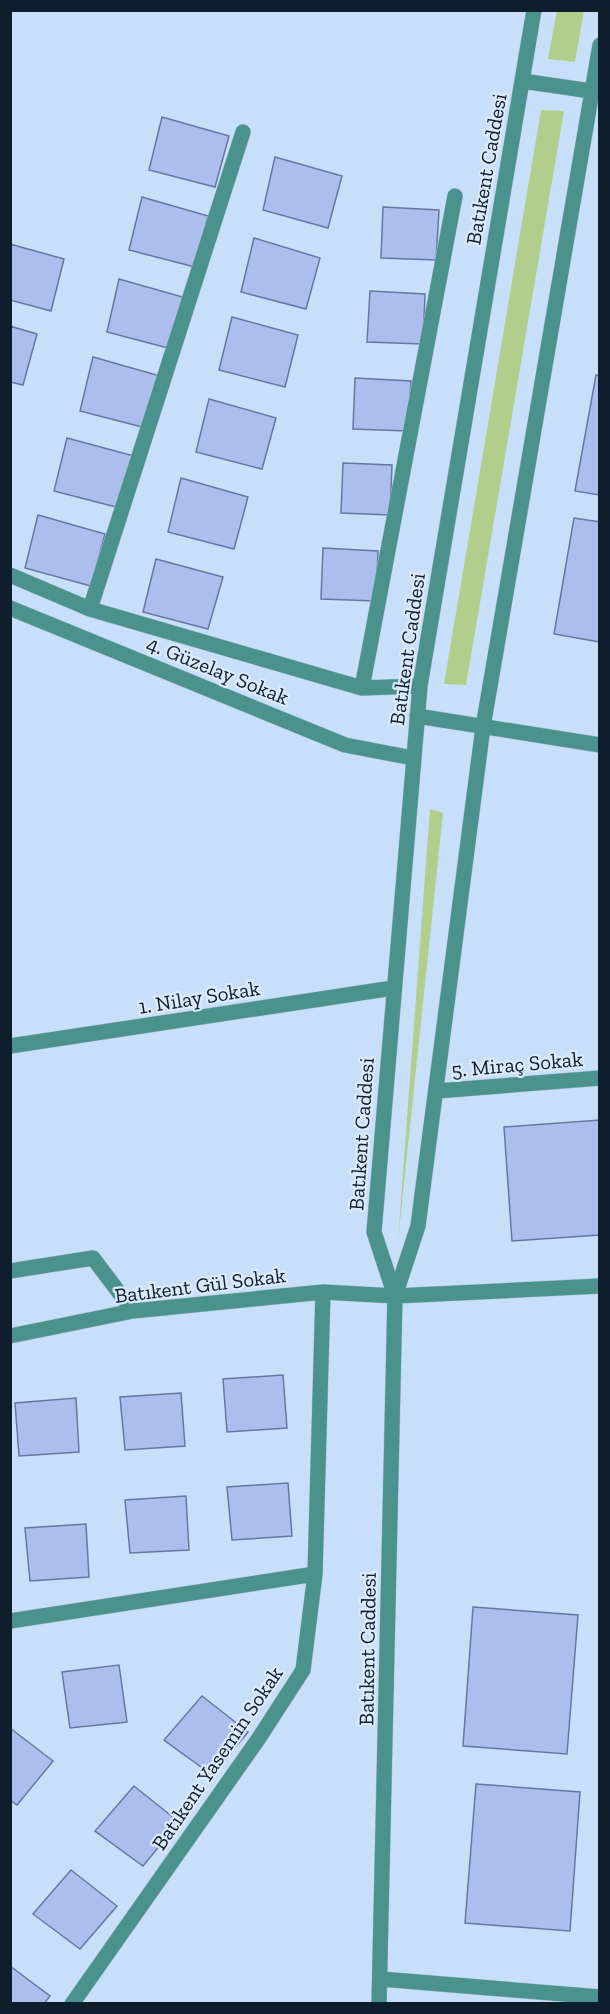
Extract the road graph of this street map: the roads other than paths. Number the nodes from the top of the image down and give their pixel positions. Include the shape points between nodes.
1 (534, 10) edge
2 (600, 45) edge
3 (522, 81) junction
4 (591, 91) junction
5 (243, 132) dead end
6 (455, 196) dead end
7 (10, 575) edge
8 (10, 608) edge
9 (90, 609) junction
10 (420, 686) junction
11 (362, 688) junction
12 (417, 716) junction
13 (483, 727) junction
14 (600, 745) edge
15 (413, 758) junction
16 (393, 988) junction
17 (10, 1046) edge
18 (600, 1078) edge
19 (437, 1091) junction
20 (10, 1271) edge
21 (600, 1286) edge
22 (323, 1292) junction
23 (395, 1296) junction
24 (133, 1311) junction
25 (10, 1336) edge
26 (315, 1574) junction
27 (10, 1621) edge
28 (381, 1979) junction
29 (600, 1996) edge
30 (72, 2004) edge
31 (379, 2004) edge

1 - 3 street, Batıkent Caddesi
2 - 4 street, Batıkent Caddesi
3 - 4 street
3 - 10 street, Batıkent Caddesi
4 - 13 street, Batıkent Caddesi
5 - 9 street
6 - 11 street
7 - 9 street
8 - 15 street, 4. Güzelay Sokak via 345,745
9 - 11 street
10 - 11 street
10 - 12 street, Batıkent Caddesi
12 - 13 street
12 - 15 street, Batıkent Caddesi
13 - 14 street
13 - 19 street, Batıkent Caddesi
15 - 16 street, Batıkent Caddesi
16 - 17 street, 1. Nilay Sokak
16 - 23 street, Batıkent Caddesi via 374,1233
18 - 19 street, 5. Miraç Sokak
19 - 23 street, Batıkent Caddesi via 418,1226
20 - 24 street via 93,1258
21 - 23 street, Batıkent Gül Sokak
22 - 23 street, Batıkent Gül Sokak
22 - 24 street, Batıkent Gül Sokak
22 - 26 street, Batıkent Yasemin Sokak
23 - 28 street, Batıkent Caddesi
24 - 25 street, Batıkent Gül Sokak
26 - 27 street
26 - 30 street, Batıkent Yasemin Sokak via 303,1670
28 - 29 street
28 - 31 street, Batıkent Caddesi

